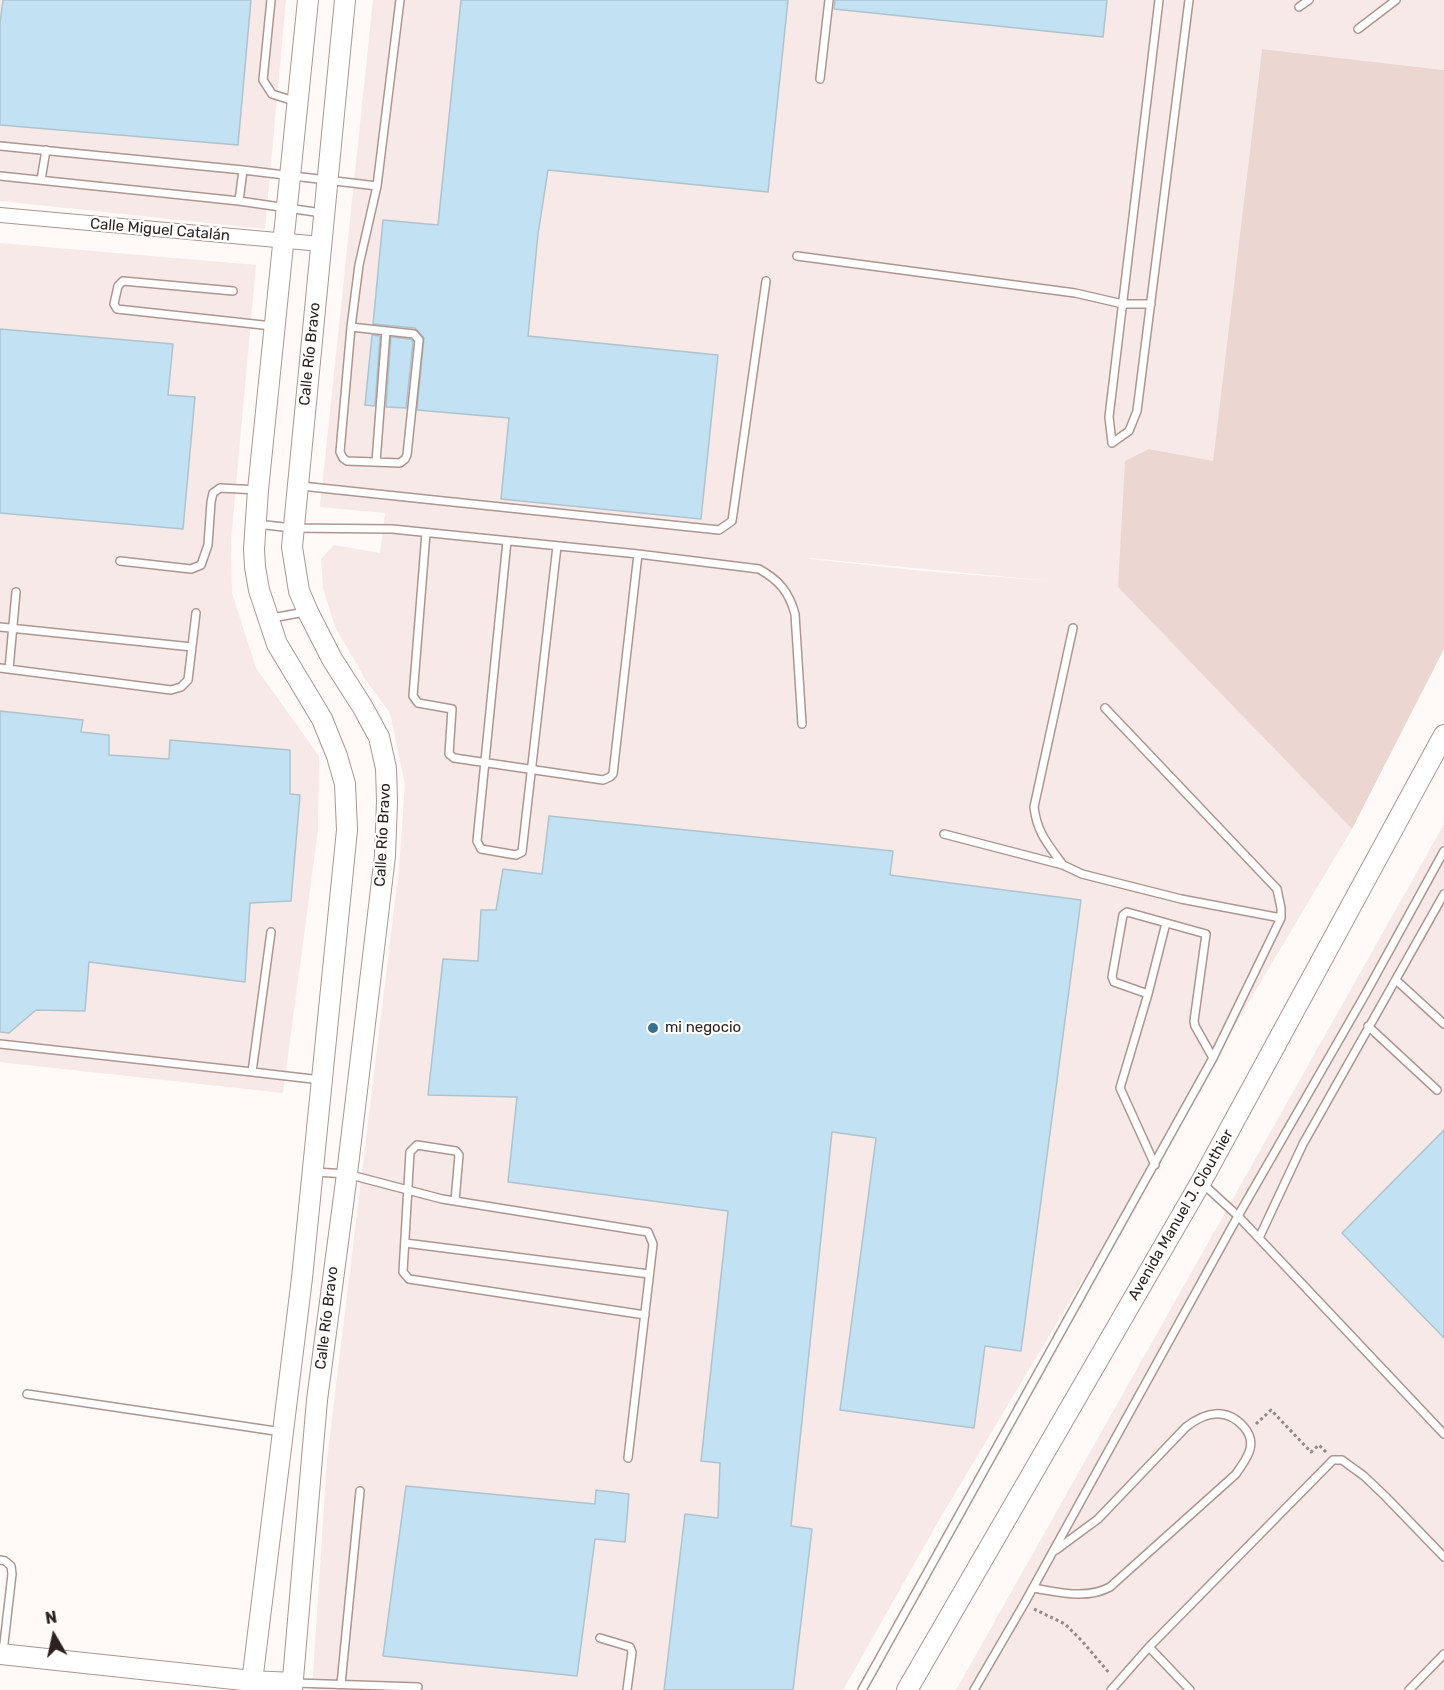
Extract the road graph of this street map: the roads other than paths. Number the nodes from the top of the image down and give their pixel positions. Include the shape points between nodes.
1 (271, 0) edge
2 (308, 0) edge
3 (345, 0) edge
4 (400, 0) edge
5 (829, 0) edge
6 (1159, 0) edge
7 (1189, 0) edge
8 (1309, 0) edge
9 (1396, 0) edge
10 (1299, 7) dead end
11 (1358, 29) dead end
12 (820, 80) dead end
13 (297, 102) junction
14 (0, 146) edge
15 (46, 150) junction
16 (243, 170) junction
17 (0, 176) edge
18 (290, 176) junction
19 (41, 180) junction
20 (327, 181) junction
21 (377, 186) junction
22 (239, 201) junction
23 (286, 209) junction
24 (324, 214) junction
25 (0, 215) edge
26 (283, 242) junction
27 (321, 244) junction
28 (798, 256) dead end
29 (766, 281) dead end
30 (233, 291) dead end
31 (1123, 304) junction
32 (1151, 304) junction
33 (274, 326) junction
34 (351, 327) junction
35 (386, 331) junction
36 (376, 462) junction
37 (297, 485) junction
38 (258, 490) junction
39 (255, 523) junction
40 (292, 528) junction
41 (426, 533) junction
42 (507, 541) junction
43 (557, 546) junction
44 (638, 554) junction
45 (120, 561) dead end
46 (15, 592) dead end
47 (308, 612) junction
48 (196, 613) dead end
49 (267, 618) junction
50 (0, 627) edge
51 (13, 628) junction
52 (1073, 628) dead end
53 (192, 647) junction
54 (0, 668) edge
55 (9, 669) junction
56 (1105, 708) dead end
57 (802, 724) dead end
58 (1444, 735) edge
59 (484, 762) junction
60 (532, 769) junction
61 (944, 834) dead end
62 (1444, 851) edge
63 (1063, 865) junction
64 (1444, 894) edge
65 (1281, 918) junction
66 (1166, 923) junction
67 (271, 932) dead end
68 (1396, 980) junction
69 (1148, 994) junction
70 (1444, 1024) edge
71 (1368, 1026) junction
72 (0, 1044) edge
73 (1214, 1058) junction
74 (252, 1072) junction
75 (322, 1080) junction
76 (1437, 1090) dead end
77 (1155, 1165) junction
78 (313, 1172) junction
79 (347, 1174) junction
80 (1201, 1182) junction
81 (407, 1191) junction
82 (455, 1201) junction
83 (1238, 1216) junction
84 (1259, 1238) junction
85 (405, 1243) junction
86 (649, 1274) junction
87 (302, 1278) junction
88 (331, 1282) junction
89 (645, 1315) junction
90 (27, 1394) dead end
91 (283, 1432) junction
92 (1444, 1434) edge
93 (628, 1458) dead end
94 (360, 1491) dead end
95 (1054, 1551) junction
96 (1444, 1557) edge
97 (0, 1560) edge
98 (1033, 1588) junction
99 (600, 1638) dead end
100 (1149, 1647) junction
101 (1, 1654) edge
102 (1444, 1654) edge
103 (340, 1684) junction
104 (251, 1686) edge
105 (292, 1687) edge
106 (418, 1688) dead end
107 (627, 1690) edge
108 (862, 1690) edge
109 (907, 1690) edge
110 (974, 1690) edge
111 (1111, 1690) edge
112 (1190, 1690) edge
113 (1409, 1690) edge

1 - 13 lane via 263,80 272,94
2 - 13 street, Calle Río Bravo
3 - 20 street, Calle Río Bravo
4 - 21 lane
5 - 12 lane
6 - 31 lane
7 - 32 lane
8 - 10 lane
9 - 11 lane
13 - 18 street, Calle Río Bravo
14 - 15 lane
15 - 16 lane
15 - 19 lane
16 - 18 lane
16 - 22 lane
17 - 19 lane
18 - 20 lane
18 - 23 street, Calle Río Bravo
19 - 22 lane
20 - 21 lane
20 - 24 street, Calle Río Bravo
21 - 34 lane
22 - 23 lane
23 - 24 lane
23 - 26 street, Calle Río Bravo
24 - 27 street, Calle Río Bravo
25 - 26 street, Calle Miguel Catalán
26 - 27 street, Calle Miguel Catalán
26 - 33 street, Calle Río Bravo
27 - 37 street, Calle Río Bravo
28 - 31 lane via 1075,293
29 - 37 lane via 732,520 719,530
30 - 33 lane via 123,281 114,304 117,309
31 - 32 lane
31 - 32 lane via 1109,417 1112,443 1129,431 1137,411
33 - 38 street, Calle Río Bravo
34 - 35 lane
34 - 36 lane via 340,452 347,461
35 - 36 lane
35 - 36 lane via 414,334 420,343 407,457 400,463
37 - 40 street, Calle Río Bravo
38 - 39 street, Calle Río Bravo
38 - 45 lane via 220,488 213,493 201,565 191,569
39 - 40 lane
39 - 49 street, Calle Río Bravo via 255,567
40 - 41 lane
40 - 47 street, Calle Río Bravo via 294,569
41 - 42 lane
41 - 59 lane via 413,696 418,704 452,709 448,751 451,756
42 - 43 lane
42 - 59 lane
43 - 44 lane
43 - 60 lane
44 - 57 lane via 759,569 781,584 795,614
44 - 60 lane via 613,774 603,780
46 - 51 lane
47 - 49 lane
47 - 79 street, Calle Río Bravo via 379,737 386,768 385,856
48 - 53 lane
49 - 75 street, Calle Río Bravo via 277,644 322,719 345,784 348,830
50 - 51 lane
51 - 53 lane
51 - 55 lane
52 - 63 lane via 1034,807 1042,837
53 - 55 lane via 188,680 171,690
54 - 55 lane
56 - 65 lane via 1277,889
58 - 80 street, Avenida Manuel J. Clouthier
59 - 60 lane
59 - 60 lane via 478,845 516,855 522,852
61 - 63 lane
62 - 83 lane
63 - 65 lane via 1082,874 1181,899
64 - 68 lane
65 - 73 lane
66 - 69 lane
66 - 69 lane via 1127,912 1123,915 1112,977 1114,982
66 - 73 lane via 1206,934 1194,1026
67 - 74 lane
68 - 70 lane
68 - 71 lane
69 - 77 lane via 1120,1089
71 - 76 lane
71 - 84 lane via 1303,1144
72 - 74 lane
73 - 77 lane
74 - 75 lane
75 - 78 street, Calle Río Bravo
77 - 108 lane
78 - 79 lane
78 - 87 street, Calle Río Bravo
79 - 81 lane
79 - 88 street, Calle Río Bravo
80 - 83 lane
80 - 109 street, Avenida Manuel J. Clouthier
81 - 82 lane
81 - 82 lane via 410,1152 417,1145 456,1150 459,1155
81 - 85 lane
82 - 86 lane via 643,1230 653,1244
83 - 84 lane
83 - 95 lane
84 - 92 lane
85 - 86 lane
85 - 89 lane via 403,1272 409,1279
86 - 89 lane
87 - 88 street
87 - 91 street, Calle Río Bravo
88 - 105 street, Calle Río Bravo
89 - 93 lane
90 - 91 lane
91 - 104 street, Calle Río Bravo
94 - 103 lane
95 - 98 lane
95 - 98 lane via 1098,1519 1197,1418 1228,1415 1248,1432 1249,1454 1236,1473 1110,1587 1087,1595
96 - 100 lane via 1364,1476 1342,1460 1334,1461
97 - 101 lane via 11,1566 12,1574
98 - 110 lane
99 - 107 lane via 630,1647
100 - 111 lane
100 - 112 lane
101 - 104 street
102 - 113 lane
103 - 105 lane
103 - 106 lane
104 - 105 street

